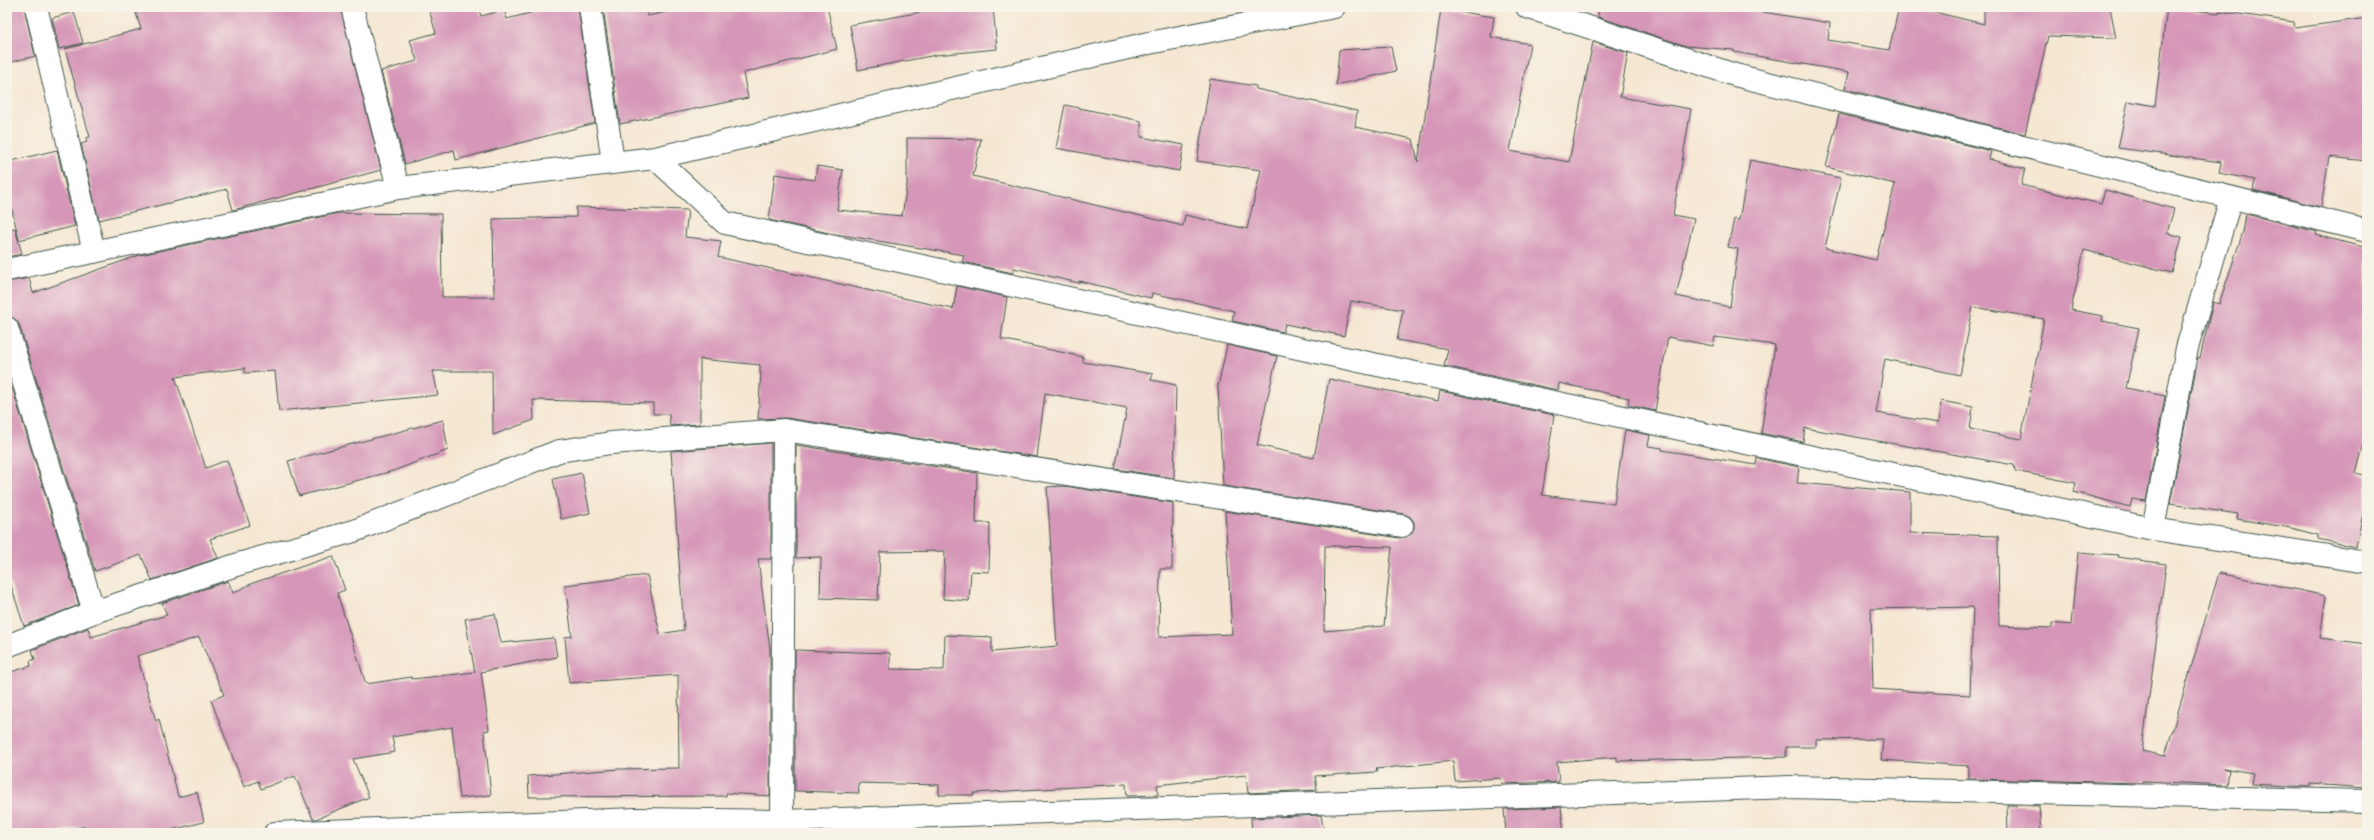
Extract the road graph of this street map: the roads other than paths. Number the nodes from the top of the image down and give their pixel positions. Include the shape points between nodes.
1 (36, 7) edge
2 (352, 7) edge
3 (590, 7) edge
4 (1334, 7) edge
5 (1527, 7) edge
6 (655, 158) junction
7 (613, 162) junction
8 (398, 188) junction
9 (2231, 198) junction
10 (2367, 231) edge
11 (94, 252) junction
12 (7, 270) edge
13 (7, 328) edge
14 (784, 430) junction
15 (1402, 526) dead end
16 (2154, 529) junction
17 (2367, 562) edge
18 (94, 612) junction
19 (7, 646) edge
20 (2367, 801) edge
21 (782, 821) junction
22 (1003, 824) edge
23 (275, 833) edge

1 - 11 street
2 - 8 street
3 - 7 street
4 - 6 street via 1149,43
5 - 9 street via 1735,75
6 - 7 street
6 - 16 street via 725,223 1314,352
7 - 8 street
8 - 11 street
9 - 10 street
9 - 16 street via 2188,348
11 - 12 street
13 - 18 street
14 - 15 street
14 - 18 street via 611,443 559,452 354,531 242,563
14 - 21 street
16 - 17 street
18 - 19 street
20 - 22 street via 1791,787
21 - 22 street
21 - 23 street via 636,819

